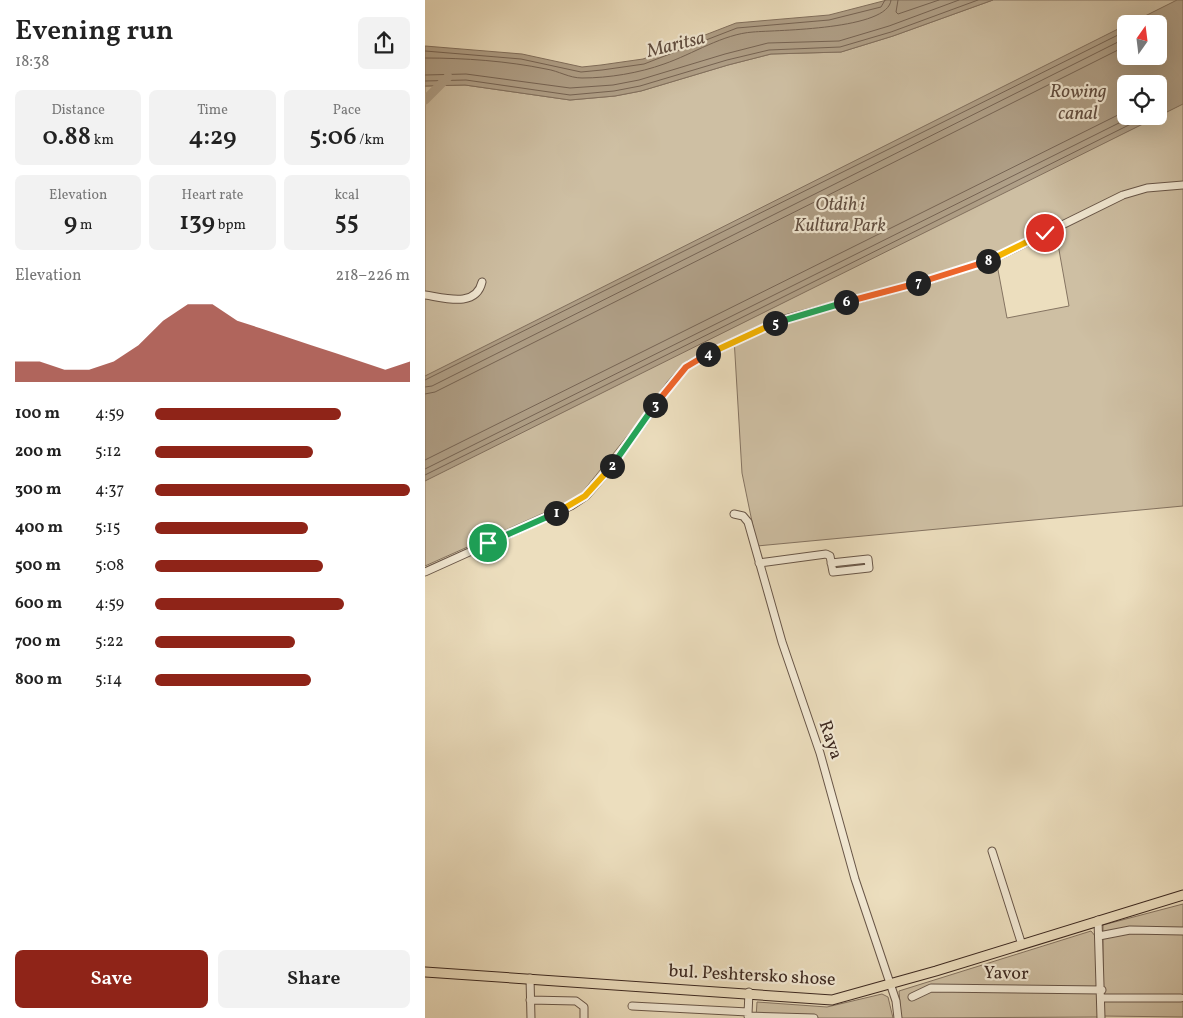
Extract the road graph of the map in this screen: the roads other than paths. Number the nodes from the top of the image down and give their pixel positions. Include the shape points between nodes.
1 (1183, 184) edge
2 (482, 282) dead end
3 (425, 295) edge
4 (734, 514) dead end
5 (759, 563) junction
6 (831, 563) junction
7 (425, 572) edge
8 (992, 851) dead end
9 (1183, 895) edge
10 (1098, 920) junction
11 (1183, 931) edge
12 (1099, 936) junction
13 (1022, 944) junction
14 (425, 972) edge
15 (531, 978) junction
16 (889, 984) junction
17 (749, 992) junction
18 (1102, 994) junction
19 (912, 997) dead end
20 (1181, 998) dead end
21 (531, 1000) junction
22 (632, 1006) dead end
23 (748, 1015) edge
24 (531, 1018) edge
25 (584, 1018) edge
26 (814, 1018) edge
27 (898, 1018) edge
28 (1101, 1018) edge

1 - 7 street via 1147,188 1123,195 991,260 781,320 706,355 686,367 670,385 612,466 585,496 571,506
2 - 3 street via 476,295 463,300
4 - 5 street, Raya via 743,516 748,522
5 - 6 street via 826,554 830,556
5 - 16 street, Raya
6 - 6 street via 833,572 869,568 868,559
8 - 13 street
9 - 10 main road, bul. Peshtersko shose
10 - 12 street
10 - 13 main road, bul. Peshtersko shose
11 - 12 street via 1131,930
12 - 18 street
13 - 16 main road, bul. Peshtersko shose
14 - 15 main road, bul. Peshtersko shose
15 - 17 main road, bul. Peshtersko shose
15 - 21 street
16 - 17 main road, bul. Peshtersko shose via 832,1000
16 - 27 street
17 - 23 street
18 - 19 street, Yavor via 931,988
18 - 20 street, Yavor
18 - 28 street
21 - 24 street
21 - 25 street via 575,1001 584,1006
22 - 23 street
23 - 26 street

